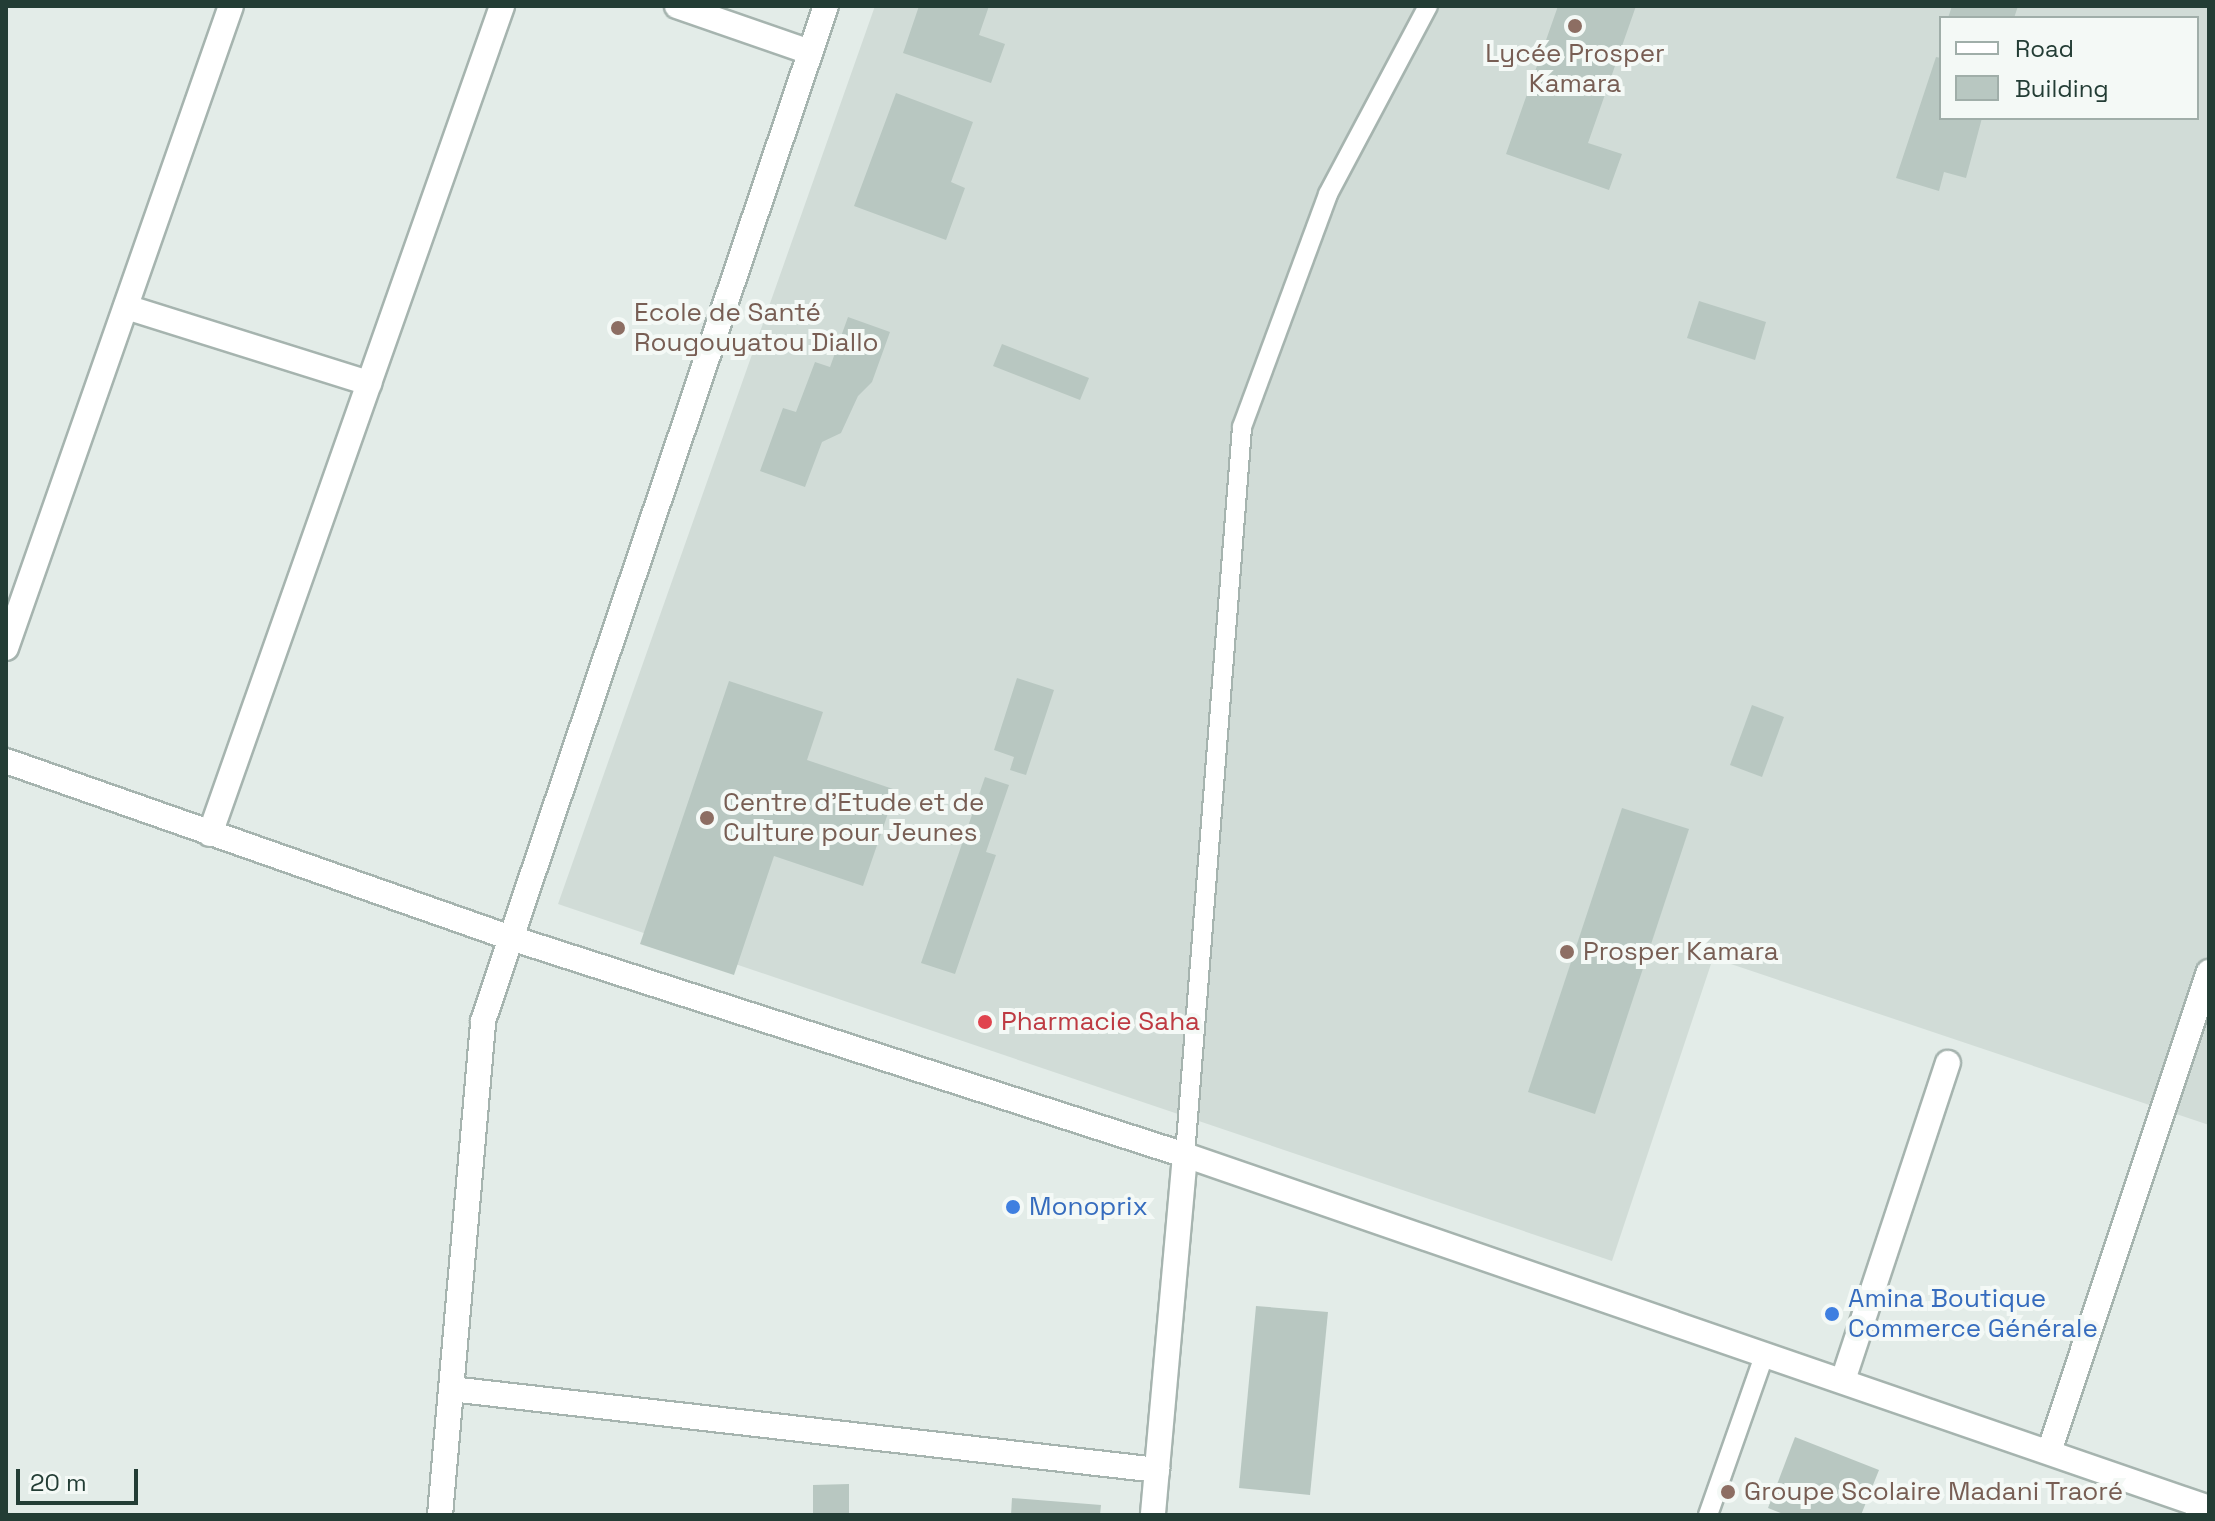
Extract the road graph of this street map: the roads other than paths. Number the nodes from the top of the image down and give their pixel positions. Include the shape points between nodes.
1 (231, 6) edge
2 (502, 6) edge
3 (677, 6) edge
4 (826, 6) edge
5 (1428, 6) edge
6 (810, 52) junction
7 (126, 307) junction
8 (369, 383) junction
9 (6, 648) edge
10 (6, 761) edge
11 (210, 834) junction
12 (511, 938) junction
13 (2209, 972) edge
14 (1948, 1063) dead end
15 (1185, 1155) junction
16 (1765, 1353) junction
17 (1843, 1380) junction
18 (451, 1389) junction
19 (2049, 1452) junction
20 (1157, 1470) junction
21 (2209, 1508) edge
22 (440, 1515) edge
23 (1153, 1515) edge
24 (1708, 1515) edge

1 - 7 street
2 - 8 street
3 - 6 street
4 - 6 street
5 - 15 lane via 1328,194 1242,427
6 - 12 street
7 - 8 street
7 - 9 street
8 - 11 street
10 - 11 street
11 - 12 street
12 - 15 street
12 - 18 street via 483,1021
13 - 19 street
14 - 17 street
15 - 16 street
15 - 20 street
16 - 17 street
16 - 24 lane
17 - 19 street
18 - 20 street
18 - 22 street
19 - 21 street
20 - 23 street

